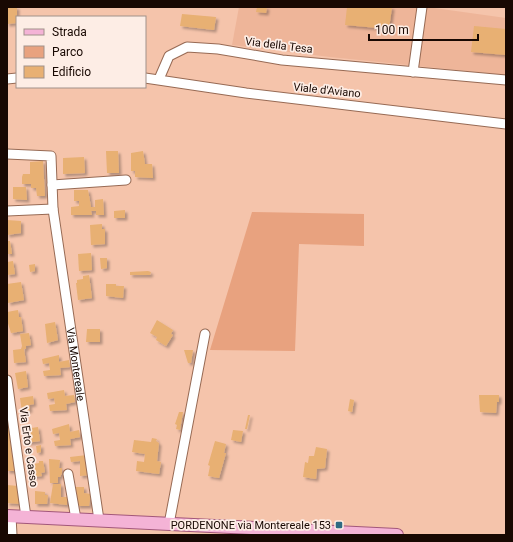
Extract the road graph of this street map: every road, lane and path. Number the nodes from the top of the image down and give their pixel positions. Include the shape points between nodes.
1 (422, 7) edge
2 (413, 72) junction
3 (146, 78) edge
4 (159, 79) junction
5 (506, 80) edge
6 (506, 124) edge
7 (7, 154) edge
8 (126, 180) dead end
9 (52, 185) junction
10 (53, 209) junction
11 (7, 211) edge
12 (205, 334) dead end
13 (7, 380) edge
14 (68, 474) dead end
15 (9, 516) edge
16 (26, 517) junction
17 (76, 519) junction
18 (99, 520) junction
19 (169, 524) junction
20 (350, 534) edge
21 (12, 535) edge
22 (397, 535) edge

1 - 2 street
2 - 4 street, Via della Tesa via 282,60 218,49 187,47 169,56
2 - 5 street, Via della Tesa
3 - 4 street, Viale d'Aviano
4 - 6 street, Viale d'Aviano via 246,93
7 - 9 street, Via Montereale via 51,156
8 - 9 street
9 - 10 street, Via Montereale
10 - 11 street
10 - 18 street, Via Montereale
12 - 19 street
13 - 16 street, Via Erto e Casso
14 - 17 street
15 - 16 main road
15 - 21 street
16 - 17 main road
17 - 18 main road
18 - 19 main road
19 - 20 main road
20 - 22 main road

